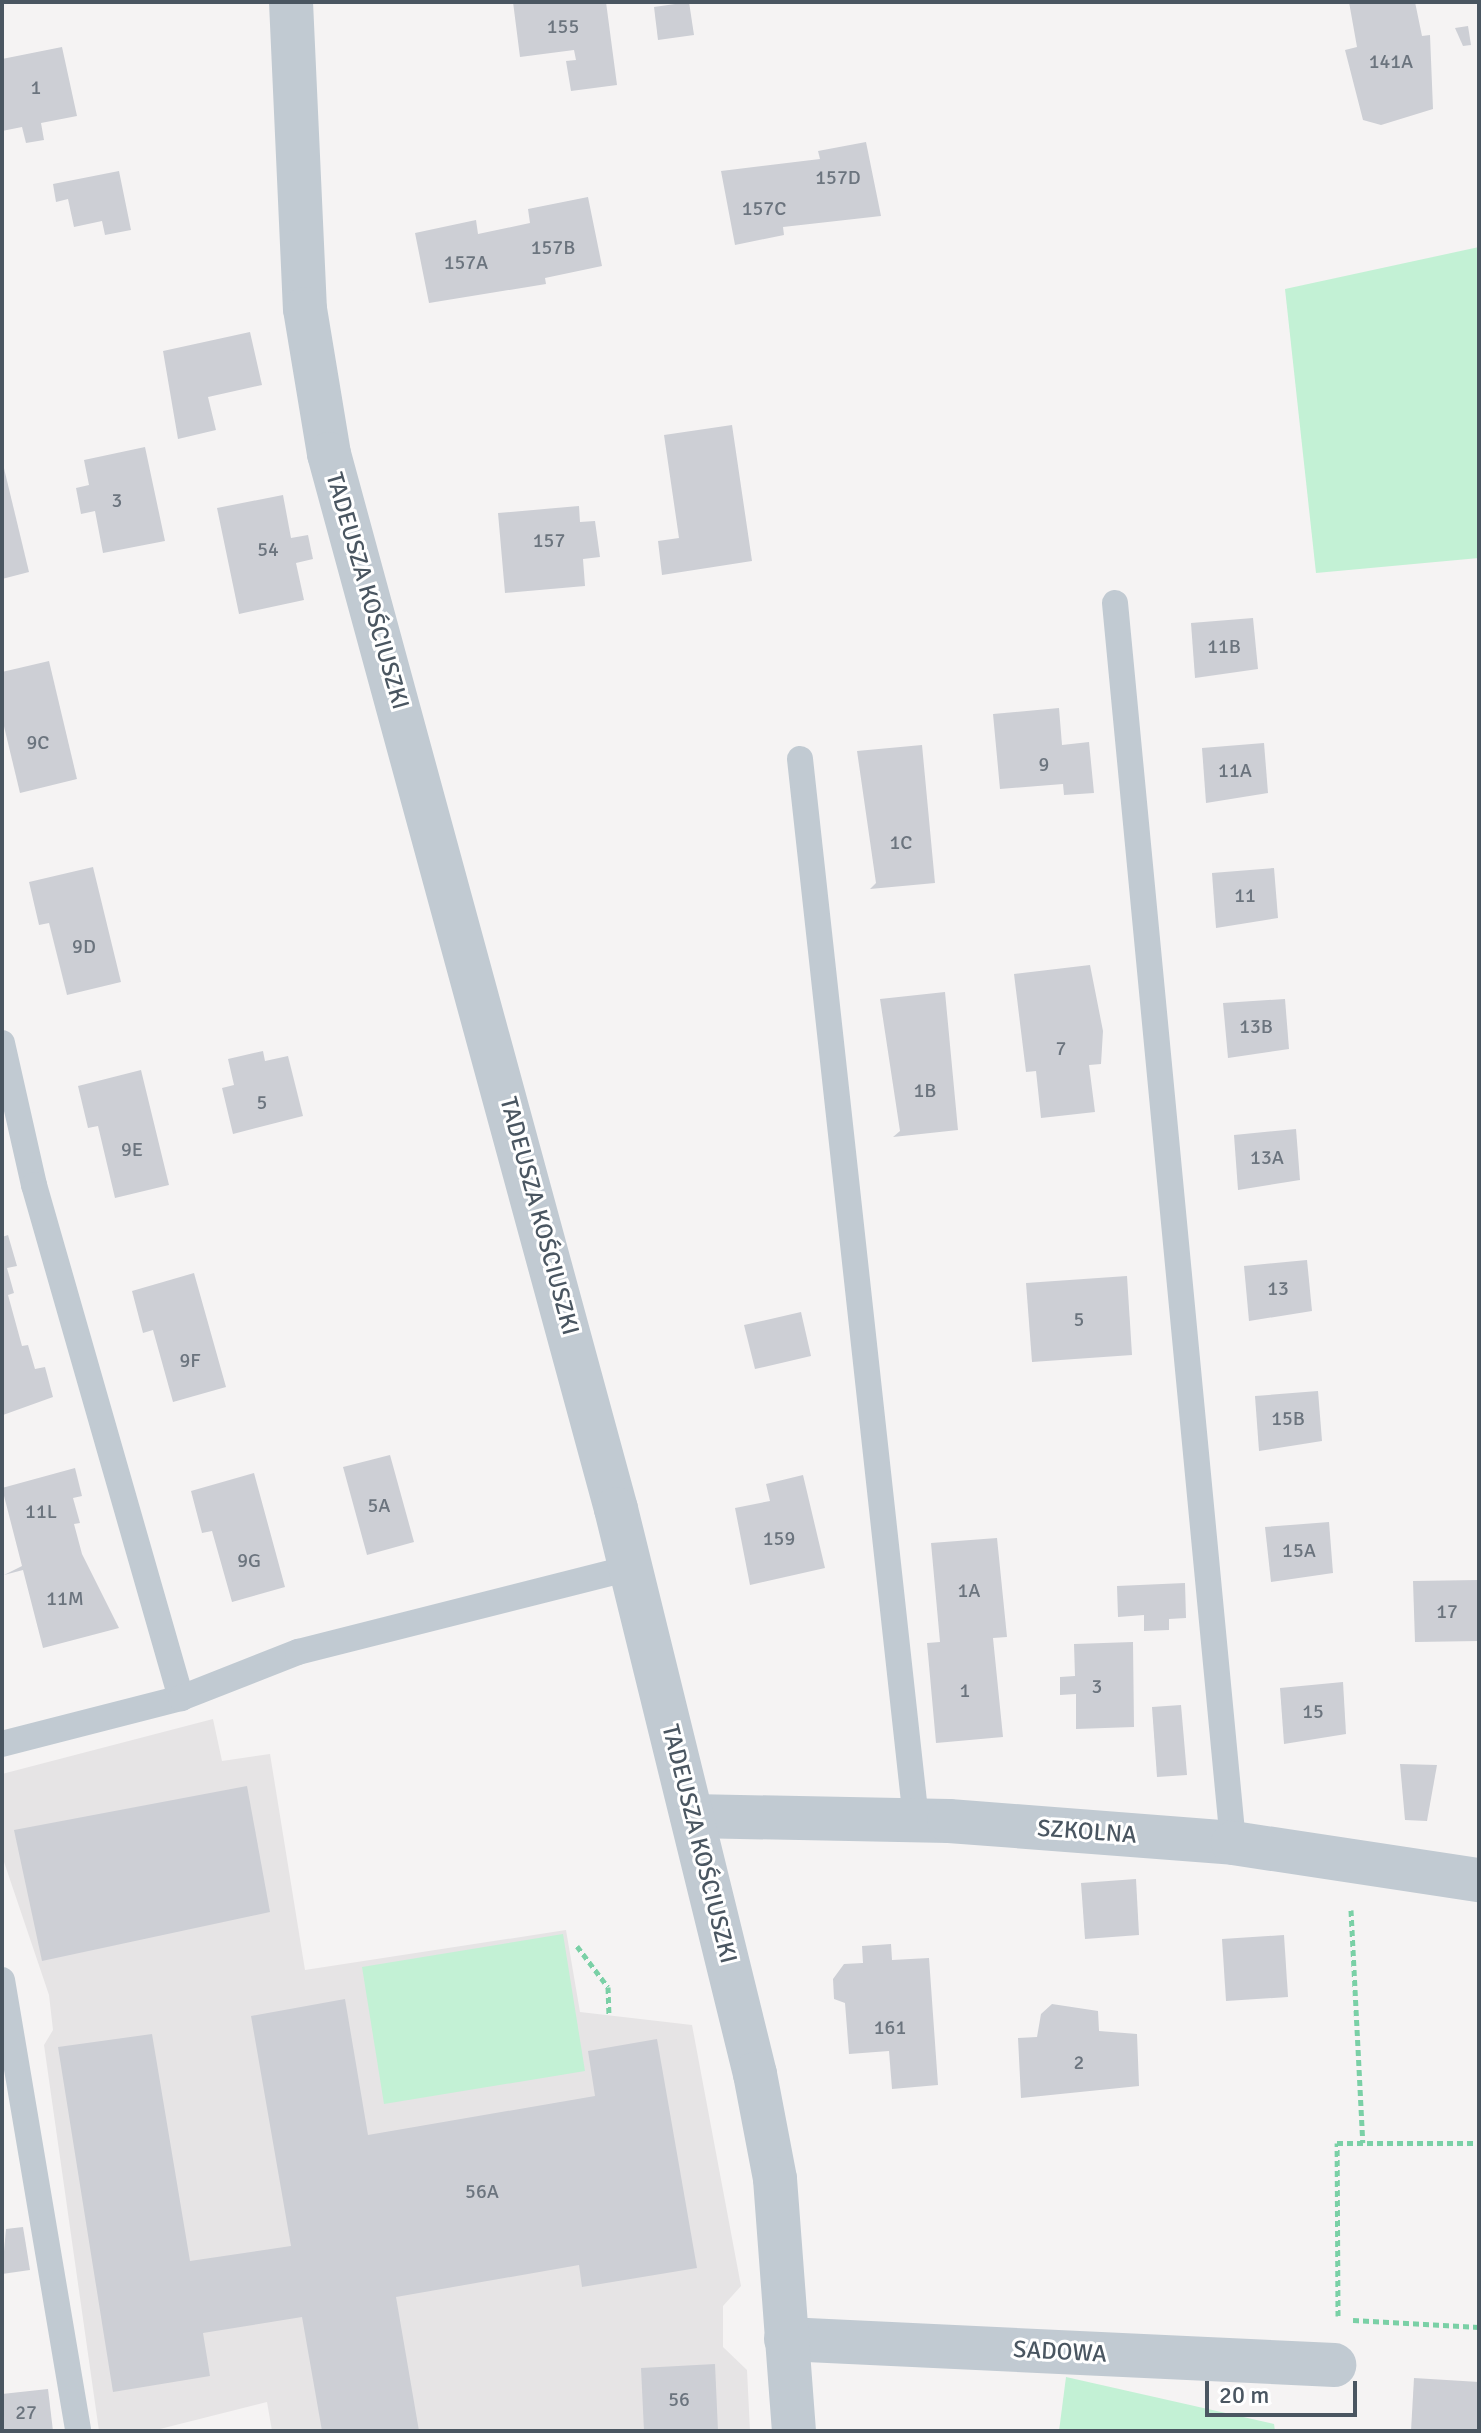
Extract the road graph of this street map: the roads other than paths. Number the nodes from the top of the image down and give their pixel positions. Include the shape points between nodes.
1 (291, 2) edge
2 (1115, 603) dead end
3 (800, 759) dead end
4 (2, 1043) edge
5 (631, 1568) junction
6 (181, 1698) junction
7 (2, 1744) edge
8 (692, 1816) junction
9 (916, 1820) junction
10 (1233, 1843) junction
11 (1479, 1880) edge
12 (2, 1980) edge
13 (786, 2339) junction
14 (1334, 2365) dead end
15 (78, 2431) edge
16 (794, 2431) edge

1 - 5 street, TADEUSZA KOŚCIUSZKI via 305,309 329,454 451,884
2 - 10 lane
3 - 9 lane
4 - 6 lane via 34,1185
5 - 6 lane via 298,1652
5 - 8 street, TADEUSZA KOŚCIUSZKI
6 - 7 lane
8 - 9 street, SZKOLNA
8 - 13 street, TADEUSZA KOŚCIUSZKI via 775,2179
9 - 10 street, SZKOLNA
10 - 11 street, SZKOLNA
12 - 15 lane
13 - 14 street, SADOWA
13 - 16 street, TADEUSZA KOŚCIUSZKI

